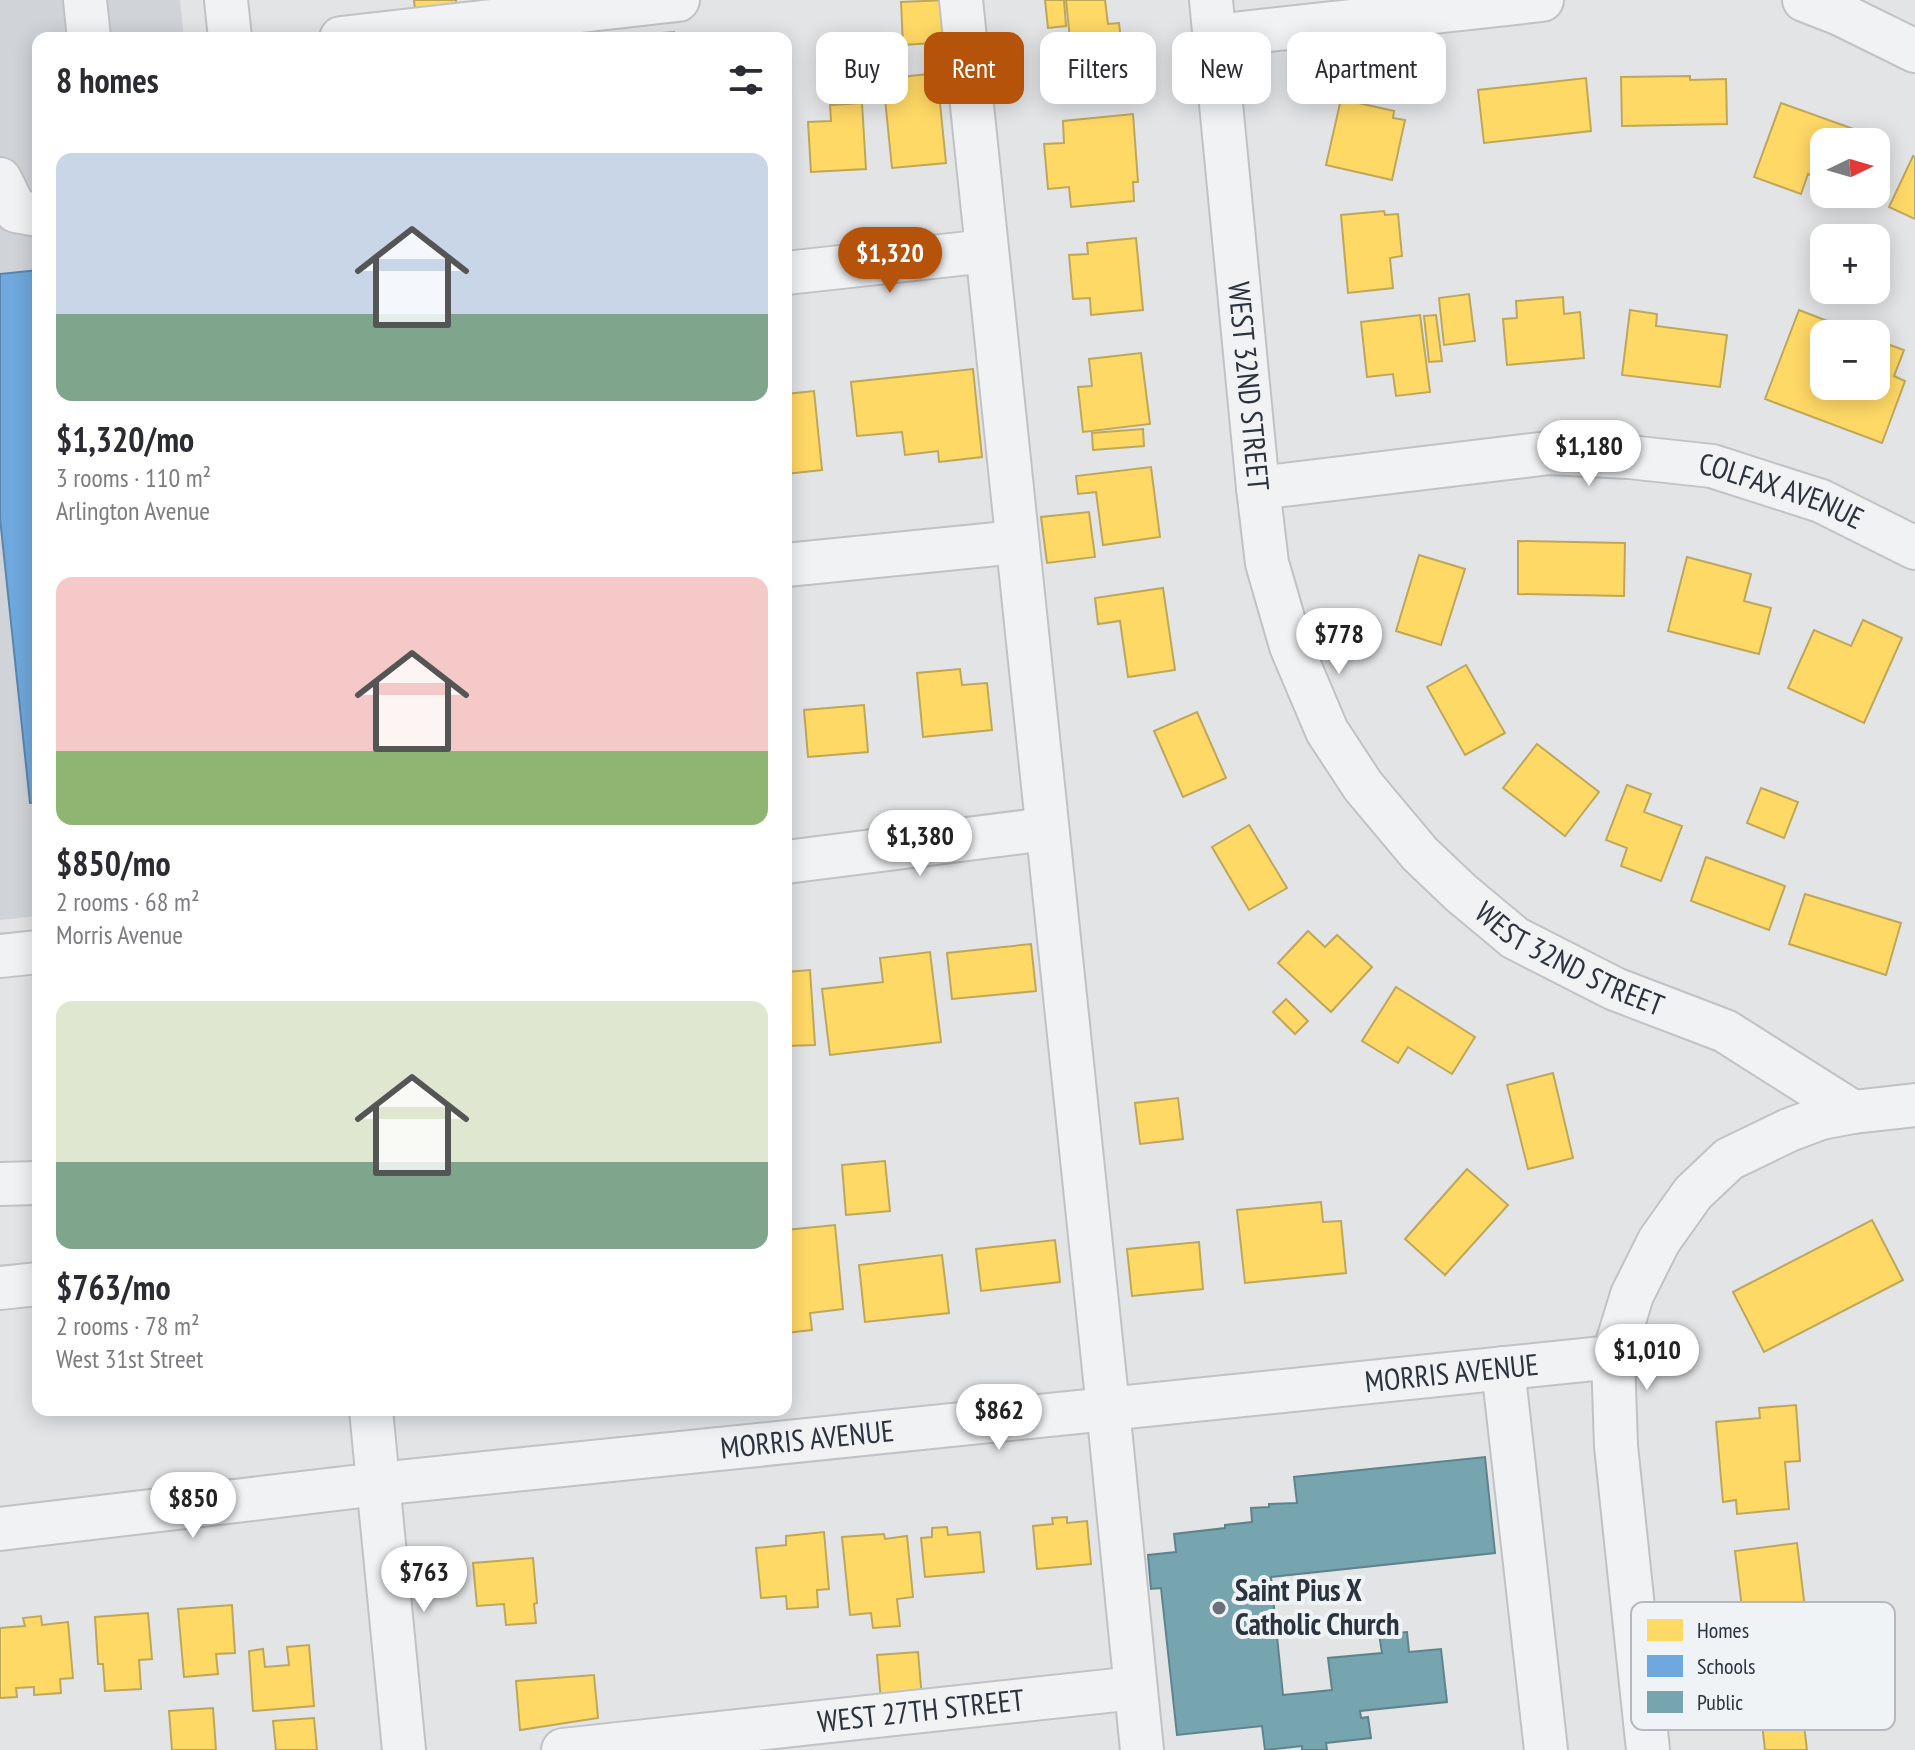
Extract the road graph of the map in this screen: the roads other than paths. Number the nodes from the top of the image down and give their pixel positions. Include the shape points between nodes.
1 (85, 0) edge
2 (226, 0) edge
3 (678, 0) edge
4 (961, 0) edge
5 (1542, 0) edge
6 (1804, 0) edge
7 (1213, 18) edge
8 (88, 32) edge
9 (229, 32) edge
10 (394, 32) edge
11 (1915, 51) edge
12 (0, 179) edge
13 (32, 214) edge
14 (987, 251) junction
15 (792, 272) edge
16 (1258, 488) junction
17 (1017, 542) junction
18 (1915, 548) edge
19 (792, 564) edge
20 (1046, 829) junction
21 (792, 861) edge
22 (32, 953) edge
23 (0, 956) edge
24 (1915, 1105) edge
25 (1853, 1112) junction
26 (32, 1183) edge
27 (0, 1184) edge
28 (32, 1285) edge
29 (0, 1288) edge
30 (1613, 1357) junction
31 (1503, 1368) junction
32 (1108, 1408) junction
33 (372, 1416) edge
34 (378, 1484) junction
35 (0, 1529) edge
36 (1632, 1602) edge
37 (1135, 1688) junction
38 (1646, 1730) edge
39 (404, 1750) edge
40 (563, 1750) edge
41 (1142, 1750) edge
42 (1546, 1750) edge
43 (1648, 1750) edge

1 - 8 street
2 - 9 street
3 - 10 street
4 - 14 street
5 - 7 street
6 - 11 street
7 - 16 street, WEST 32ND STREET
12 - 13 street via 16,211
14 - 15 street
14 - 17 street
16 - 18 street, COLFAX AVENUE via 1549,453 1629,457 1712,466 1821,501
16 - 25 street, WEST 32ND STREET via 1267,563 1291,646 1327,731 1363,786 1420,854 1515,938 1615,989 1725,1031
17 - 19 street
17 - 20 street
20 - 21 street
20 - 32 street
22 - 23 street
24 - 25 street
25 - 30 street via 1789,1130 1729,1159 1693,1193 1659,1241 1632,1295
26 - 27 street
28 - 29 street
30 - 31 street, MORRIS AVENUE
30 - 36 street via 1616,1446
31 - 32 street, MORRIS AVENUE
31 - 42 street
32 - 34 street, MORRIS AVENUE
32 - 37 street
33 - 34 street
34 - 35 street, MORRIS AVENUE
34 - 39 street
37 - 40 street, WEST 27TH STREET
37 - 41 street
38 - 43 street

